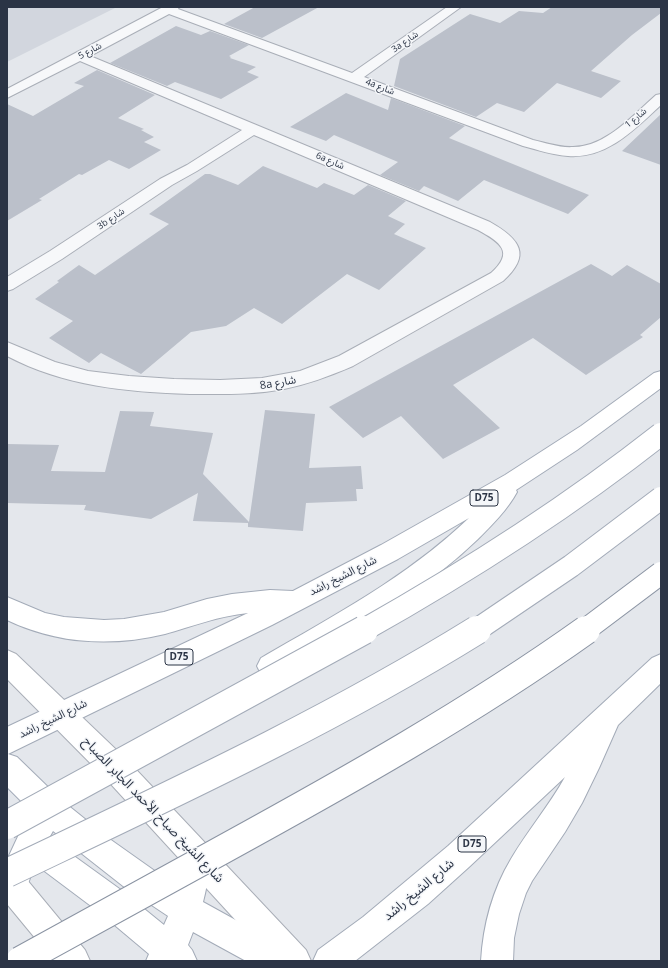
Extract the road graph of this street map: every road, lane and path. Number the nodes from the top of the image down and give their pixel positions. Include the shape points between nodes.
1 (455, 7) edge
2 (167, 10) edge
3 (75, 58) junction
4 (356, 77) junction
5 (7, 94) edge
6 (661, 98) edge
7 (248, 127) junction
8 (577, 156) joint
9 (512, 250) joint
10 (56, 255) junction
11 (7, 285) edge
12 (7, 294) edge
13 (7, 348) edge
14 (661, 378) edge
15 (661, 434) edge
16 (514, 481) junction
17 (661, 498) edge
18 (661, 573) edge
19 (296, 600) junction
20 (7, 608) edge
21 (7, 662) edge
22 (661, 666) edge
23 (61, 715) junction
24 (607, 717) junction
25 (7, 741) edge
26 (108, 762) junction
27 (7, 766) edge
28 (51, 810) junction
29 (14, 832) edge
30 (194, 852) junction
31 (9, 880) edge
32 (186, 911) junction
33 (171, 957) edge
34 (20, 961) edge
35 (74, 961) edge
36 (279, 961) edge
37 (295, 961) edge
38 (329, 961) edge
39 (497, 961) edge

1 - 4 street, 3a شارع
2 - 3 street, شارع 5
2 - 4 street, 4a شارع
3 - 5 street, شارع 5
3 - 7 street, 6a شارع via 119,78 141,83
4 - 8 street, 4a شارع via 560,158
6 - 8 street, شارع 1 via 611,139 603,153 589,159
7 - 9 street, 6a شارع via 484,226 502,236
7 - 10 street, 3b شارع via 192,168 166,182
9 - 13 street, 8a شارع via 510,265 497,277 346,361 318,373 280,384 230,388 119,384 51,369
10 - 11 street, 3b شارع
10 - 12 street, 3b شارع
14 - 16 main road, شارع الشيخ راشد / D75 via 572,443
15 - 29 main road, bridge via 542,522 472,567
16 - 19 main road, شارع الشيخ راشد / D75 via 376,560
16 - 26 main road via 474,529 422,574 390,596
17 - 31 main road, bridge via 624,528 527,597 413,669
18 - 34 main road, bridge via 571,641 496,692 413,743
19 - 20 main road via 241,602 145,627 103,632 60,628
19 - 23 main road, شارع الشيخ راشد / D75
21 - 23 main road, شارع الشيخ صباح الأحمد الجابر الصباح
22 - 24 main road, شارع الشيخ راشد / D75
23 - 25 main road, شارع الشيخ راشد / D75
23 - 26 main road, شارع الشيخ صباح الأحمد الجابر الصباح
24 - 38 main road, شارع الشيخ راشد / D75 via 455,859 364,936
24 - 39 main road via 578,782 520,871 501,926
26 - 28 main road via 77,783
26 - 30 main road, شارع الشيخ صباح الأحمد الجابر الصباح
27 - 28 main road
28 - 29 main road
28 - 32 main road via 114,861
29 - 31 main road via 20,864
29 - 33 main road via 87,884
30 - 32 main road via 194,871
30 - 37 main road, شارع الشيخ صباح الأحمد الجابر الصباح
31 - 35 main road
32 - 33 main road
32 - 36 main road

